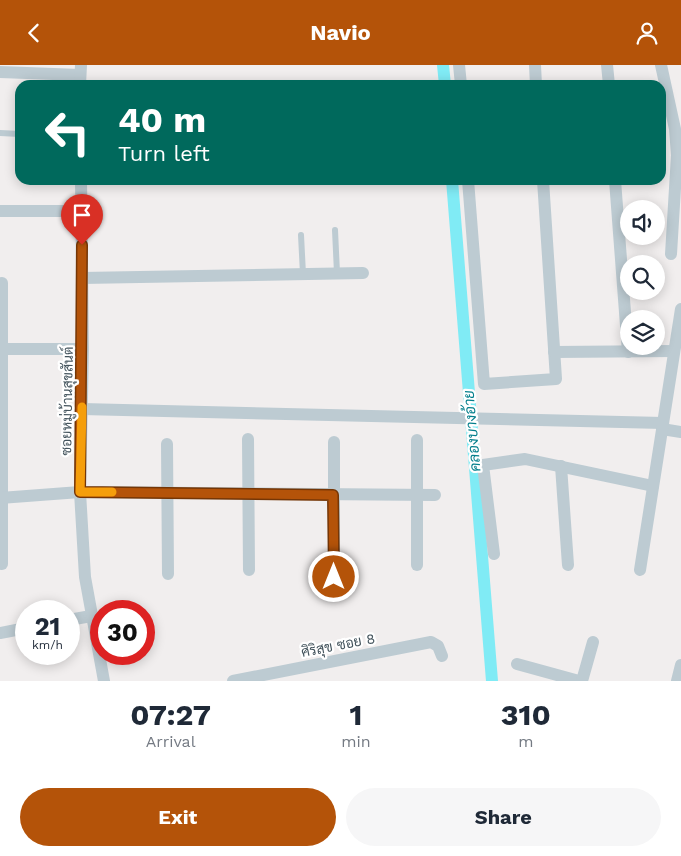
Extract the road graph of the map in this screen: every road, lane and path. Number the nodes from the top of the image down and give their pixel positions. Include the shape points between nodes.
1 (459, 65) edge
2 (535, 65) edge
3 (607, 65) edge
4 (661, 65) edge
5 (0, 72) edge
6 (80, 75) edge
7 (460, 80) edge
8 (536, 80) edge
9 (608, 80) edge
10 (665, 80) edge
11 (666, 86) edge
12 (0, 133) edge
13 (15, 134) edge
14 (81, 185) edge
15 (468, 185) edge
16 (543, 185) edge
17 (616, 185) edge
18 (0, 211) edge
19 (81, 211) junction
20 (335, 230) dead end
21 (301, 235) dead end
22 (671, 254) dead end
23 (337, 273) junction
24 (363, 273) dead end
25 (303, 274) junction
26 (82, 278) junction
27 (2, 283) dead end
28 (681, 309) edge
29 (625, 310) edge
30 (0, 349) edge
31 (83, 349) junction
32 (554, 351) junction
33 (665, 351) edge
34 (674, 351) junction
35 (620, 352) edge
36 (82, 409) junction
37 (663, 426) junction
38 (681, 432) edge
39 (248, 439) dead end
40 (417, 440) dead end
41 (334, 442) dead end
42 (167, 444) dead end
43 (561, 466) junction
44 (653, 486) junction
45 (80, 492) junction
46 (169, 493) junction
47 (250, 494) junction
48 (333, 495) junction
49 (416, 495) junction
50 (435, 495) dead end
51 (1, 498) edge
52 (494, 554) dead end
53 (2, 564) dead end
54 (417, 565) dead end
55 (568, 565) dead end
56 (249, 570) dead end
57 (640, 570) dead end
58 (168, 574) dead end
59 (334, 577) dead end
60 (90, 610) edge
61 (15, 630) edge
62 (0, 633) edge
63 (593, 642) dead end
64 (442, 656) dead end
65 (517, 664) dead end
66 (101, 665) edge
67 (681, 665) edge
68 (104, 681) edge
69 (233, 681) edge
70 (581, 681) edge
71 (677, 681) edge

1 - 7 street
2 - 8 street
3 - 9 street
4 - 10 street
5 - 6 street
11 - 22 street via 676,129 677,155
12 - 13 lane
14 - 19 street, ซอยหมู่บ้านสุขสันต์
15 - 32 street via 484,384 556,379
16 - 32 street
17 - 29 street
18 - 19 street
19 - 26 street, ซอยหมู่บ้านสุขสันต์
20 - 23 lane
21 - 25 lane
23 - 24 street
23 - 25 street
25 - 26 street
26 - 31 street, ซอยหมู่บ้านสุขสันต์
27 - 30 street
28 - 34 street
30 - 31 street
30 - 51 street
31 - 36 street, ซอยหมู่บ้านสุขสันต์
32 - 35 street
33 - 34 street
34 - 37 street
36 - 37 street
36 - 45 street, ซอยหมู่บ้านสุขสันต์
37 - 38 street
37 - 44 street
39 - 47 street
40 - 49 street
41 - 48 street
42 - 46 street
43 - 44 street
43 - 52 street via 525,459 483,465
43 - 55 street
44 - 57 street
45 - 46 street
45 - 51 street
45 - 60 street, ซอยหมู่บ้านสุขสันต์
46 - 47 street
46 - 58 street
47 - 48 street
47 - 56 street
48 - 49 street
48 - 59 street
49 - 50 street
49 - 54 street
51 - 53 street
61 - 62 street
63 - 70 street
64 - 69 street, ศิริสุข ซอย 8 via 438,646 431,642
65 - 70 street
66 - 68 street, ซอยหมู่บ้านสุขสันต์
67 - 71 street

